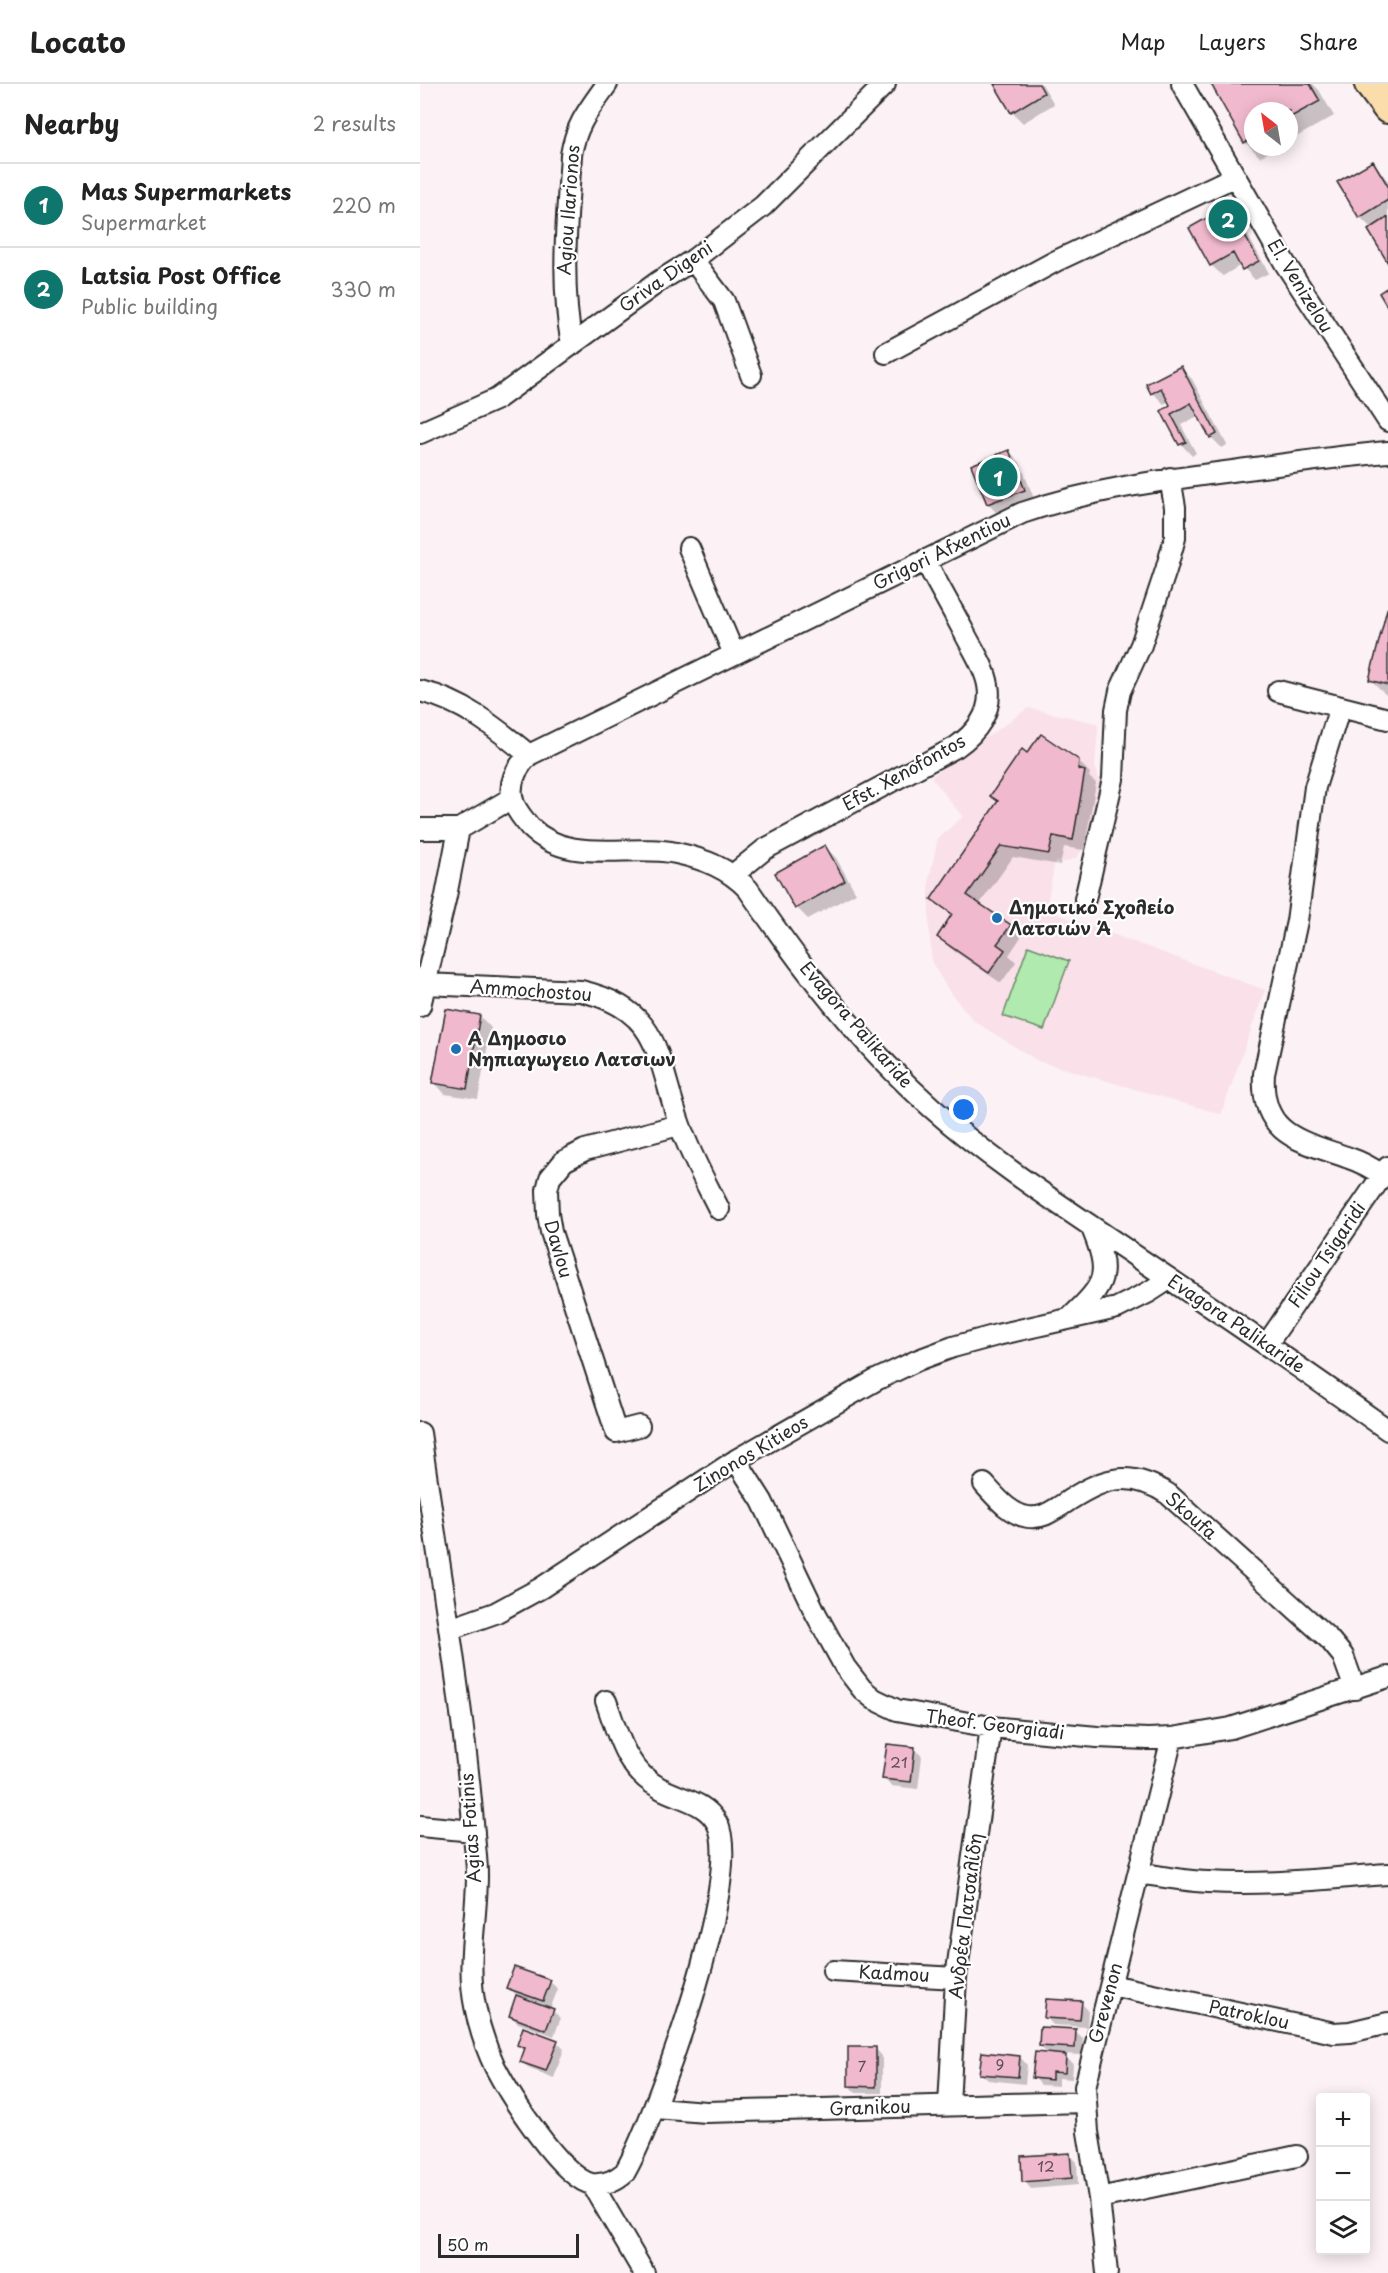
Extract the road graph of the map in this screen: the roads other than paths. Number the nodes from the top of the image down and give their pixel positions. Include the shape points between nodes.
1 (607, 84) edge
2 (885, 84) edge
3 (1182, 84) edge
4 (1370, 84) edge
5 (1388, 108) edge
6 (1234, 177) junction
7 (693, 260) junction
8 (572, 345) junction
9 (886, 353) dead end
10 (751, 375) dead end
11 (1388, 421) edge
12 (420, 433) edge
13 (1388, 452) edge
14 (1170, 478) junction
15 (689, 548) dead end
16 (925, 560) junction
17 (734, 654) junction
18 (420, 691) edge
19 (1278, 691) dead end
20 (1340, 707) junction
21 (1388, 719) edge
22 (529, 755) junction
23 (512, 798) junction
24 (420, 829) edge
25 (459, 829) junction
26 (734, 874) junction
27 (1085, 899) dead end
28 (425, 984) junction
29 (420, 1006) edge
30 (679, 1125) junction
31 (1385, 1171) edge
32 (719, 1209) dead end
33 (1091, 1226) junction
34 (1169, 1278) junction
35 (1070, 1318) junction
36 (1267, 1344) junction
37 (639, 1426) dead end
38 (1388, 1430) edge
39 (420, 1433) edge
40 (736, 1460) junction
41 (984, 1484) dead end
42 (450, 1629) junction
43 (1388, 1677) edge
44 (1355, 1689) junction
45 (606, 1701) dead end
46 (991, 1727) junction
47 (1172, 1738) junction
48 (420, 1826) edge
49 (474, 1831) junction
50 (1139, 1874) junction
51 (1388, 1874) edge
52 (833, 1971) dead end
53 (956, 1978) junction
54 (1111, 1985) junction
55 (1388, 2023) edge
56 (1085, 2102) junction
57 (949, 2105) junction
58 (655, 2108) junction
59 (1297, 2156) dead end
60 (592, 2184) junction
61 (1099, 2198) junction
62 (644, 2273) edge
63 (1107, 2273) edge

1 - 8 street, Agiou Ilarionos via 579,124 571,154 564,277
2 - 7 street, Griva Digeni via 763,206
3 - 6 street, El. Venizelou
4 - 5 main road
6 - 9 street via 1056,261
6 - 11 street, El. Venizelou
7 - 8 street, Griva Digeni
7 - 10 street via 724,301
8 - 12 street, Griva Digeni via 497,399
13 - 14 street, Grigori Afxentiou
14 - 16 street, Grigori Afxentiou via 1062,499 1022,513
14 - 27 street via 1175,538 1141,645 1120,691 1113,779
15 - 17 street
16 - 17 street, Grigori Afxentiou
16 - 26 street, Efst. Xenofontos via 988,685 988,699 979,726 956,747 765,849
17 - 22 street, Grigori Afxentiou
18 - 22 street via 471,711
19 - 20 street
20 - 21 street
20 - 31 street via 1315,788 1297,921 1264,1074 1264,1096 1271,1116 1285,1133
22 - 23 street via 512,778
23 - 25 street
23 - 26 street, Evagora Palikaride via 516,810 533,829 557,845 585,850 677,853
24 - 25 street
25 - 28 street
26 - 33 street, Evagora Palikaride via 833,1005 900,1078 1031,1186
28 - 29 street
28 - 30 street, Ammochostou via 581,991 614,1002 641,1021 652,1040
30 - 32 street, Ammochostou
30 - 37 street, Davlou via 576,1153 555,1169 547,1190 551,1232 616,1432
31 - 36 street, Filiou Tsigaridi
33 - 34 street, Evagora Palikaride
33 - 35 street via 1101,1249 1102,1279 1094,1295
34 - 35 street, Zinonos Kitieos via 1117,1308
34 - 36 street, Evagora Palikaride
35 - 40 street, Zinonos Kitieos via 997,1335 918,1360
36 - 38 street, Evagora Palikaride
39 - 42 street, Agias Fotinis
40 - 42 street, Zinonos Kitieos via 544,1587 495,1613
40 - 46 street, Theof. Georgiadi via 762,1501 833,1647 862,1689 897,1710
41 - 44 street, Skoufa via 1010,1510 1037,1518 1094,1484 1131,1479 1156,1487 1329,1639 1343,1656
42 - 49 street, Agias Fotinis
43 - 44 street, Theof. Georgiadi
44 - 47 street, Theof. Georgiadi via 1231,1728
45 - 58 street via 632,1764 659,1788 706,1810 717,1823 722,1839 718,1895 706,1950
46 - 47 street, Theof. Georgiadi via 1097,1737
46 - 53 street, Ανδρέα Πατσαλίδη
47 - 50 street, Grevenon
48 - 49 street
49 - 60 street, Agias Fotinis via 477,1874 472,1981 488,2049 508,2089 556,2157 574,2176
50 - 51 street via 1232,1883
50 - 54 street, Grevenon
52 - 53 street, Kadmou
53 - 57 street, Ανδρέα Πατσαλίδη
54 - 55 street, Patroklou via 1334,2032
54 - 56 street, Grevenon via 1088,2074
56 - 57 street, Granikou
56 - 61 street, Grevenon
57 - 58 street, Granikou via 706,2112
58 - 60 street via 625,2172 608,2182
59 - 61 street
60 - 62 street
61 - 63 street, Grevenon

